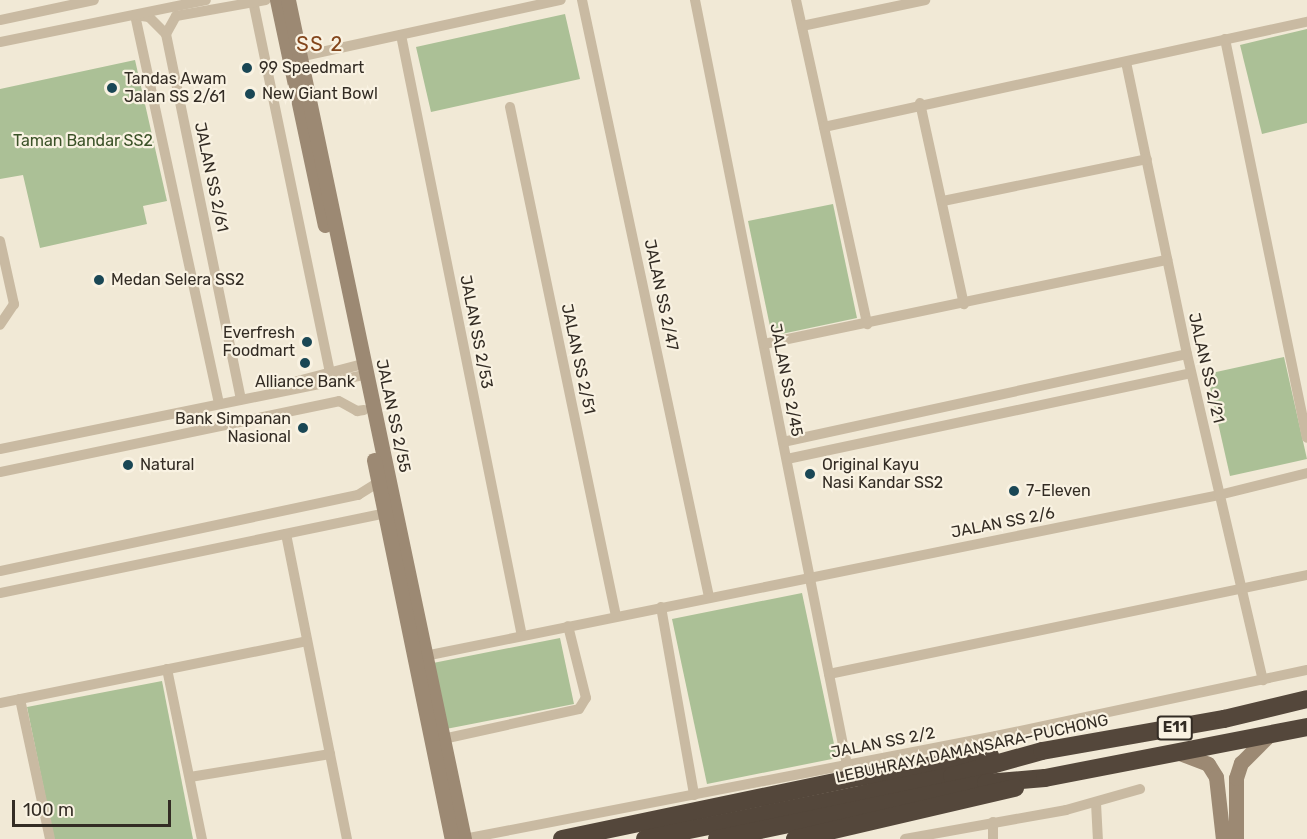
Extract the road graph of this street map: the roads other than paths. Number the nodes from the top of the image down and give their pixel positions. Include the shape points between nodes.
1 (94, 0) edge
2 (206, 0) edge
3 (266, 0) edge
4 (278, 0) edge
5 (288, 0) edge
6 (561, 0) edge
7 (582, 0) edge
8 (695, 0) edge
9 (796, 0) edge
10 (925, 0) edge
11 (253, 1) edge
12 (135, 15) junction
13 (0, 20) edge
14 (282, 21) junction
15 (1307, 22) edge
16 (802, 26) junction
17 (166, 34) junction
18 (401, 35) junction
19 (1225, 39) junction
20 (0, 42) edge
21 (295, 58) junction
22 (1126, 62) junction
23 (920, 103) junction
24 (510, 107) dead end
25 (824, 127) junction
26 (1147, 159) junction
27 (944, 201) junction
28 (0, 241) edge
29 (1167, 260) junction
30 (964, 304) junction
31 (867, 324) junction
32 (0, 325) edge
33 (764, 344) junction
34 (1187, 354) junction
35 (360, 370) junction
36 (330, 373) junction
37 (1191, 373) junction
38 (274, 391) junction
39 (241, 399) junction
40 (219, 404) junction
41 (364, 410) junction
42 (1307, 438) edge
43 (783, 442) junction
44 (0, 449) edge
45 (786, 459) junction
46 (0, 472) edge
47 (1307, 473) edge
48 (379, 482) junction
49 (1218, 495) junction
50 (390, 512) junction
51 (286, 534) junction
52 (0, 571) edge
53 (1307, 575) edge
54 (810, 576) junction
55 (1240, 588) junction
56 (0, 593) edge
57 (710, 597) junction
58 (661, 607) junction
59 (616, 616) junction
60 (568, 626) junction
61 (522, 636) junction
62 (307, 641) junction
63 (420, 657) junction
64 (167, 669) junction
65 (1307, 670) edge
66 (829, 674) junction
67 (1263, 680) junction
68 (20, 699) junction
69 (1307, 699) edge
70 (0, 703) edge
71 (1307, 727) edge
72 (1268, 736) junction
73 (443, 739) junction
74 (1042, 751) junction
75 (1177, 752) junction
76 (330, 754) junction
77 (847, 765) junction
78 (190, 777) junction
79 (1046, 778) junction
80 (1140, 789) dead end
81 (694, 795) junction
82 (887, 795) junction
83 (1096, 803) junction
84 (993, 822) junction
85 (50, 839) edge
86 (202, 839) edge
87 (347, 839) edge
88 (452, 839) edge
89 (464, 839) edge
90 (561, 839) edge
91 (645, 839) edge
92 (717, 839) edge
93 (795, 839) edge
94 (905, 839) edge
95 (993, 839) edge
96 (1098, 839) edge
97 (1223, 839) edge
98 (1236, 839) edge

1 - 13 street
2 - 12 street
3 - 11 street
3 - 14 street
4 - 14 street, JALAN SS 2/55
5 - 21 street, JALAN SS 2/55
6 - 18 street
7 - 57 street, JALAN SS 2/47
8 - 33 street, JALAN SS 2/45
9 - 16 street
10 - 16 street
11 - 17 street via 176,16
11 - 36 street
12 - 17 street via 149,17
12 - 20 street
12 - 40 street
14 - 21 street, JALAN SS 2/55
15 - 19 street
16 - 25 street
17 - 39 street, JALAN SS 2/61
18 - 21 street
18 - 61 street, JALAN SS 2/53
19 - 22 street
19 - 42 street
21 - 35 street, JALAN SS 2/55
22 - 23 street
22 - 26 street, JALAN SS 2/21
23 - 25 street
23 - 27 street
24 - 59 street, JALAN SS 2/51
25 - 31 street
26 - 27 street
26 - 29 street, JALAN SS 2/21
27 - 30 street
28 - 32 street via 14,304
29 - 30 street
29 - 34 street, JALAN SS 2/21
30 - 31 street
31 - 33 street
33 - 43 street, JALAN SS 2/45
34 - 37 street, JALAN SS 2/21
34 - 43 street
35 - 36 street
35 - 38 street
35 - 41 street, JALAN SS 2/55
35 - 50 street, JALAN SS 2/55
36 - 38 street
37 - 45 street
37 - 49 street, JALAN SS 2/21
38 - 39 street
39 - 40 street
40 - 44 street
41 - 46 street via 357,411 339,401
41 - 48 street, JALAN SS 2/55
43 - 45 street, JALAN SS 2/45
45 - 54 street, JALAN SS 2/45
47 - 49 street, JALAN SS 2/6
48 - 50 street, JALAN SS 2/55
48 - 52 street via 358,495
49 - 54 street, JALAN SS 2/6
49 - 55 street, JALAN SS 2/21
50 - 51 street
50 - 63 street, JALAN SS 2/55
51 - 56 street
51 - 62 street
53 - 55 street
54 - 57 street, JALAN SS 2/6
54 - 66 street, JALAN SS 2/45
55 - 66 street
55 - 67 street, JALAN SS 2/21
57 - 58 street, JALAN SS 2/6
58 - 59 street, JALAN SS 2/6
58 - 81 street
59 - 60 street, JALAN SS 2/6
60 - 61 street, JALAN SS 2/6
60 - 73 street via 586,698 579,709
61 - 63 street, JALAN SS 2/6
62 - 64 street
62 - 76 street
63 - 73 street, JALAN SS 2/55
63 - 88 street, JALAN SS 2/55
64 - 68 street
64 - 78 street
65 - 67 street, JALAN SS 2/2
66 - 77 street, JALAN SS 2/45
67 - 77 street, JALAN SS 2/2
68 - 70 street
68 - 85 street
69 - 74 highway, LEBUHRAYA DAMANSARA–PUCHONG / E11 via 1224,720
71 - 72 highway, LEBUHRAYA DAMANSARA–PUCHONG / E11
72 - 75 highway, LEBUHRAYA DAMANSARA–PUCHONG / E11
72 - 98 street via 1241,762 1236,778
73 - 89 street, JALAN SS 2/55
74 - 82 highway, LEBUHRAYA DAMANSARA–PUCHONG / E11
74 - 90 highway via 948,760
75 - 79 highway, LEBUHRAYA DAMANSARA–PUCHONG / E11
75 - 97 street via 1208,764 1216,777
76 - 78 street
76 - 87 street
77 - 81 street, JALAN SS 2/2
78 - 86 street
79 - 82 highway, LEBUHRAYA DAMANSARA–PUCHONG / E11
79 - 93 highway via 991,796
80 - 83 street
81 - 89 street, JALAN SS 2/2
82 - 91 highway, LEBUHRAYA DAMANSARA–PUCHONG / E11
82 - 92 highway, LEBUHRAYA DAMANSARA–PUCHONG / E11
83 - 84 street
83 - 96 street
84 - 94 street
84 - 95 street

